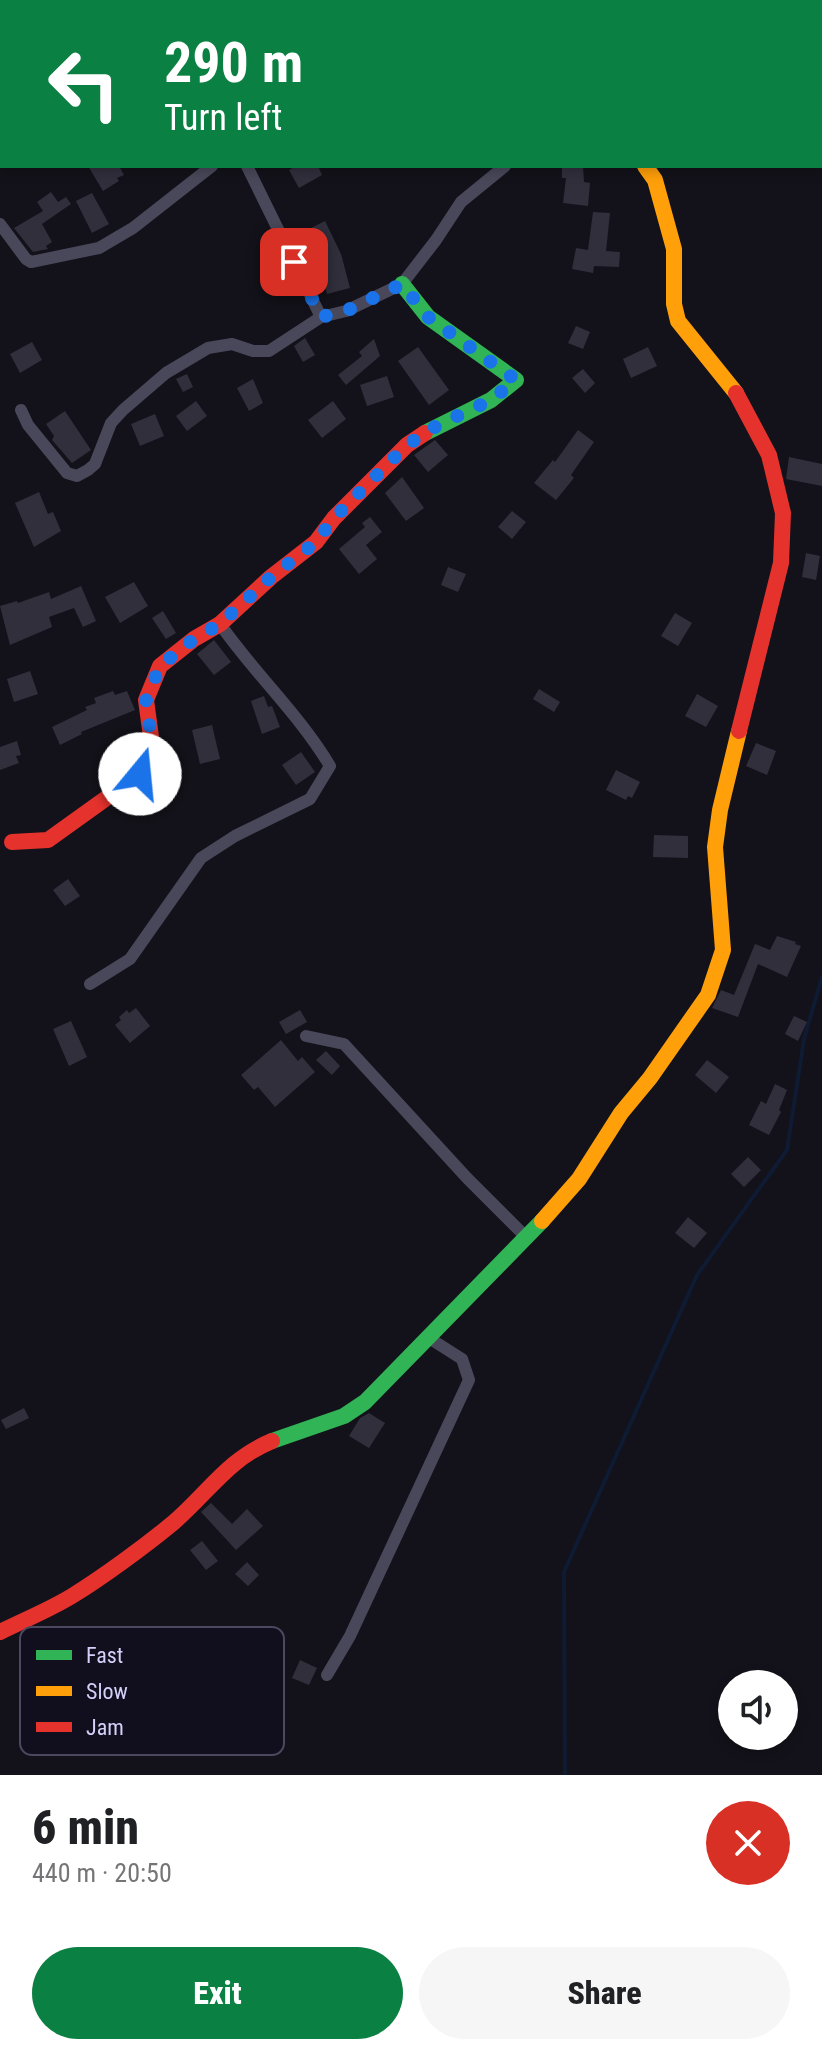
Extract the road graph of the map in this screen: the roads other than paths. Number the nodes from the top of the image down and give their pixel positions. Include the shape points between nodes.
1 (209, 168) edge
2 (248, 168) edge
3 (503, 168) edge
4 (646, 168) edge
5 (0, 224) edge
6 (402, 284) junction
7 (321, 317) junction
8 (21, 410) dead end
9 (220, 624) junction
10 (12, 842) dead end
11 (90, 984) dead end
12 (306, 1036) dead end
13 (527, 1238) junction
14 (429, 1338) junction
15 (0, 1632) edge
16 (327, 1675) dead end

1 - 5 street via 133,228 84,253 31,262
2 - 7 street
3 - 6 street via 461,202
4 - 13 street via 655,180 674,249 678,321 739,396 769,455 783,513 781,563 720,810 715,847 723,950 708,995 579,1179
6 - 7 street
6 - 9 street via 428,317 516,380 491,400 407,445 316,542
7 - 8 street via 269,351 219,344 166,373 111,423 95,464 77,476 61,466
9 - 10 street via 160,666 146,700 151,737 140,774 48,840
9 - 11 street via 313,737 330,766 310,799 201,858 130,959
12 - 13 street via 344,1044
13 - 14 street
14 - 15 street via 365,1402 344,1416 252,1449 172,1524 72,1596
14 - 16 street via 462,1359 469,1380

